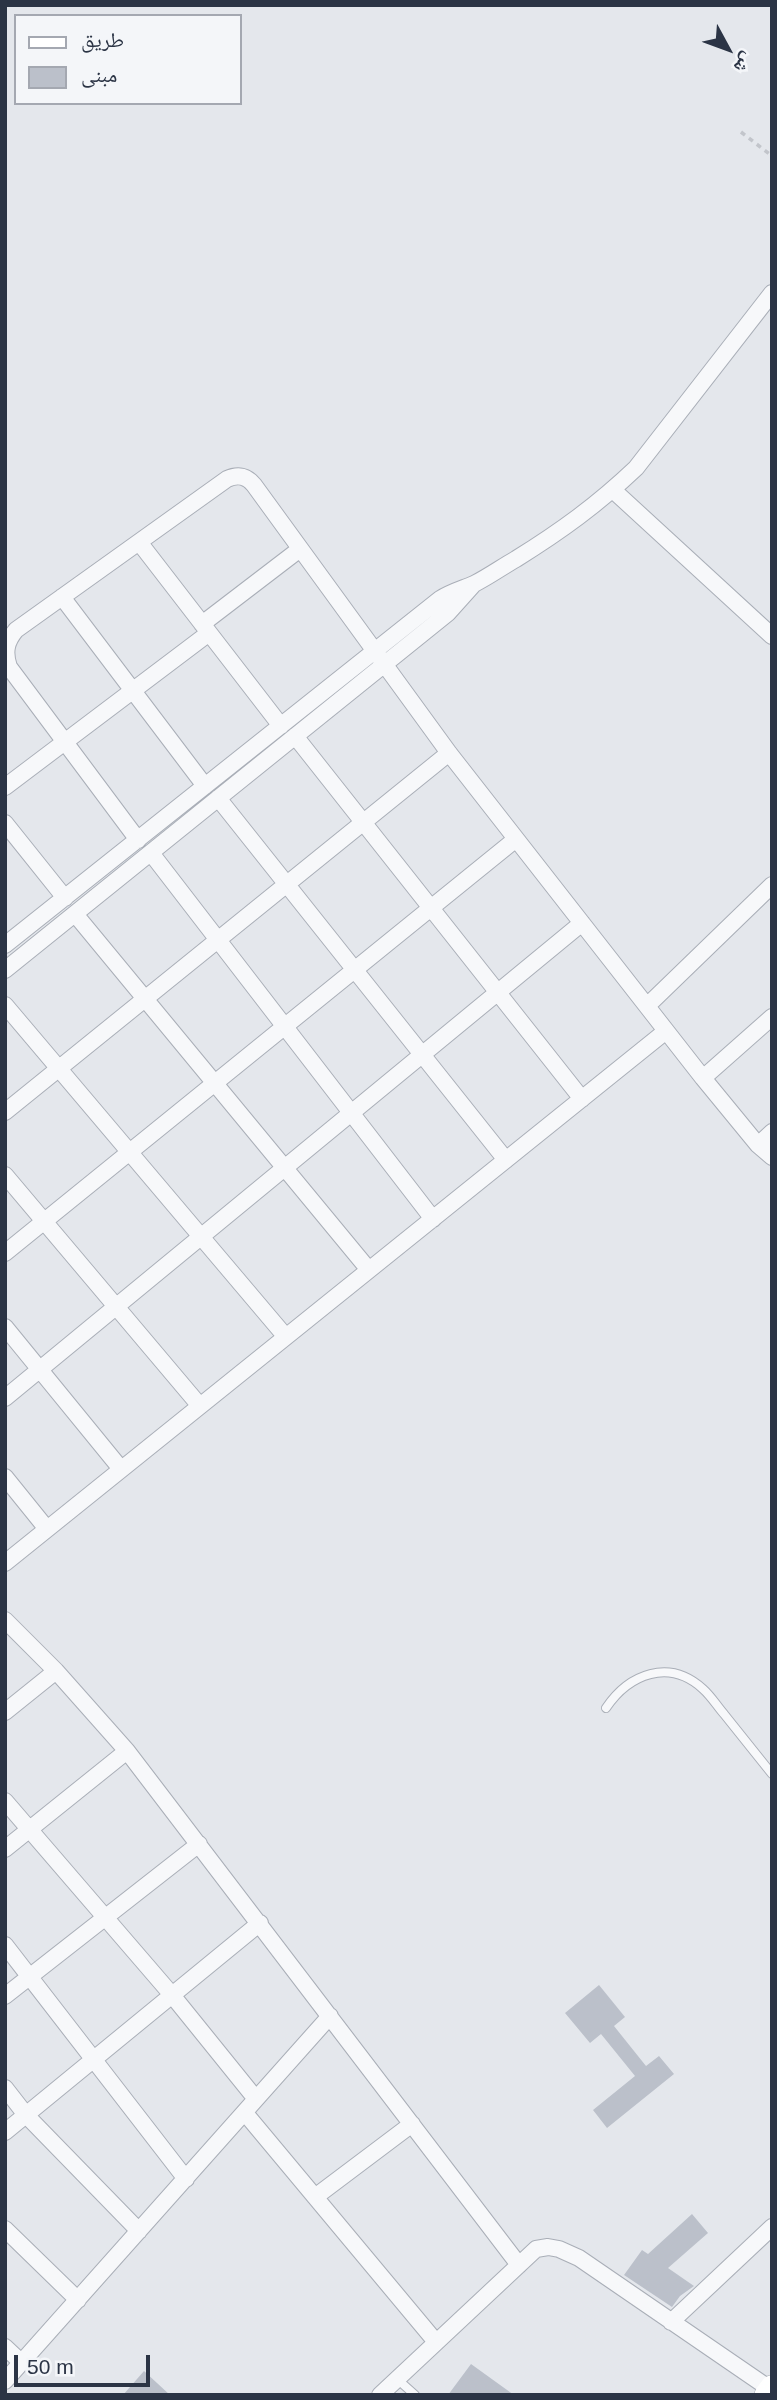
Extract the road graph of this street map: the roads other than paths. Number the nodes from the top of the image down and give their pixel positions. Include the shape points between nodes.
1 (772, 293) edge
2 (759, 310) junction
3 (772, 321) edge
4 (613, 489) junction
5 (139, 542) junction
6 (300, 549) junction
7 (474, 584) junction
8 (62, 597) junction
9 (205, 628) junction
10 (772, 636) edge
11 (373, 651) junction
12 (383, 665) junction
13 (133, 690) junction
14 (281, 726) junction
15 (295, 736) junction
16 (65, 742) junction
17 (449, 753) junction
18 (5, 786) edge
19 (205, 786) junction
20 (218, 798) junction
21 (363, 822) junction
22 (5, 823) edge
23 (516, 839) junction
24 (138, 840) junction
25 (150, 853) junction
26 (286, 884) junction
27 (772, 885) edge
28 (65, 898) junction
29 (431, 908) junction
30 (75, 914) junction
31 (582, 923) junction
32 (218, 940) junction
33 (5, 945) edge
34 (5, 970) edge
35 (355, 970) junction
36 (498, 992) junction
37 (145, 999) junction
38 (5, 1005) edge
39 (647, 1006) junction
40 (772, 1017) edge
41 (284, 1027) junction
42 (666, 1031) junction
43 (422, 1055) junction
44 (59, 1068) junction
45 (704, 1078) junction
46 (215, 1083) junction
47 (582, 1099) junction
48 (5, 1112) edge
49 (351, 1113) junction
50 (772, 1132) edge
51 (758, 1145) junction
52 (130, 1152) junction
53 (772, 1157) edge
54 (506, 1160) junction
55 (285, 1168) junction
56 (5, 1175) edge
57 (433, 1219) junction
58 (44, 1222) junction
59 (201, 1237) junction
60 (5, 1253) edge
61 (369, 1270) junction
62 (116, 1307) junction
63 (5, 1327) edge
64 (286, 1337) junction
65 (40, 1369) junction
66 (5, 1398) edge
67 (200, 1406) junction
68 (121, 1469) junction
69 (5, 1477) edge
70 (47, 1529) junction
71 (5, 1563) edge
72 (5, 1620) edge
73 (56, 1671) junction
74 (606, 1708) dead end
75 (5, 1712) edge
76 (127, 1751) junction
77 (772, 1774) edge
78 (5, 1801) edge
79 (30, 1829) junction
80 (199, 1844) junction
81 (5, 1849) edge
82 (106, 1917) junction
83 (260, 1923) junction
84 (5, 1945) edge
85 (30, 1977) junction
86 (172, 1995) junction
87 (5, 1996) edge
88 (330, 2017) junction
89 (95, 2059) junction
90 (5, 2088) edge
91 (256, 2099) junction
92 (245, 2113) junction
93 (26, 2115) junction
94 (412, 2124) junction
95 (5, 2132) edge
96 (186, 2179) junction
97 (315, 2197) junction
98 (772, 2227) edge
99 (5, 2229) edge
100 (139, 2231) junction
101 (519, 2265) junction
102 (78, 2300) junction
103 (671, 2322) junction
104 (436, 2342) junction
105 (5, 2347) edge
106 (22, 2363) junction
107 (396, 2378) junction
108 (5, 2381) edge
109 (769, 2390) edge
110 (380, 2395) edge
111 (415, 2395) edge

1 - 2 street
2 - 3 street
2 - 4 street via 636,468
4 - 7 street via 578,519
4 - 10 street
5 - 6 street via 227,479 239,476 254,485
5 - 8 street
5 - 9 street
6 - 9 street
6 - 11 street
7 - 11 street via 439,599
7 - 12 street via 458,604
8 - 13 street
8 - 16 street via 16,630 5,657
9 - 13 street
9 - 14 street
11 - 12 street
11 - 14 street
12 - 15 street
12 - 17 street
13 - 16 street
13 - 19 street
14 - 19 street
15 - 20 street
15 - 21 street
16 - 18 street
16 - 24 street
17 - 21 street
17 - 23 street
19 - 24 street
20 - 25 street
20 - 26 street
21 - 26 street
21 - 29 street
22 - 28 street
23 - 29 street
23 - 31 street
24 - 28 street
25 - 30 street
25 - 32 street
26 - 32 street
26 - 35 street
27 - 39 street
28 - 33 street
29 - 35 street
29 - 36 street
30 - 34 street
30 - 37 street
31 - 36 street
31 - 39 street
32 - 37 street
32 - 41 street
35 - 41 street
35 - 43 street
36 - 43 street
36 - 47 street
37 - 44 street
37 - 46 street
38 - 44 street
39 - 42 street
40 - 45 street
41 - 46 street
41 - 49 street
42 - 45 street
42 - 47 street
43 - 49 street
43 - 54 street
44 - 48 street
44 - 52 street
45 - 51 street
46 - 52 street
46 - 55 street
47 - 54 street
49 - 55 street
49 - 57 street
50 - 51 street
51 - 53 street
52 - 58 street
52 - 59 street
54 - 57 street
55 - 59 street
55 - 61 street
56 - 58 street
57 - 61 street
58 - 60 street
58 - 62 street
59 - 62 street
59 - 64 street
61 - 64 street
62 - 65 street
62 - 67 street
63 - 65 street
64 - 67 street
65 - 66 street
65 - 68 street
67 - 68 street
68 - 70 street
69 - 70 street
70 - 71 street
72 - 73 street
73 - 75 street
73 - 76 street
74 - 77 lane via 632,1680 650,1673 688,1678 704,1689
76 - 79 street
76 - 80 street
78 - 79 street
79 - 81 street
79 - 82 street
80 - 82 street
80 - 83 street
82 - 85 street
82 - 86 street
83 - 86 street
83 - 88 street
84 - 85 street
85 - 87 street
85 - 89 street
86 - 89 street
86 - 91 street
88 - 91 street
88 - 94 street
89 - 93 street
89 - 96 street
90 - 93 street
91 - 92 street
92 - 96 street
92 - 97 street
93 - 95 street
93 - 100 street
94 - 97 street
94 - 101 street
96 - 100 street
97 - 104 street
98 - 103 street
99 - 102 street
100 - 102 street
101 - 103 street via 536,2249 559,2249
101 - 104 street
102 - 106 street
103 - 109 street
104 - 107 street
105 - 106 street
106 - 108 street
107 - 110 street
107 - 111 lane

